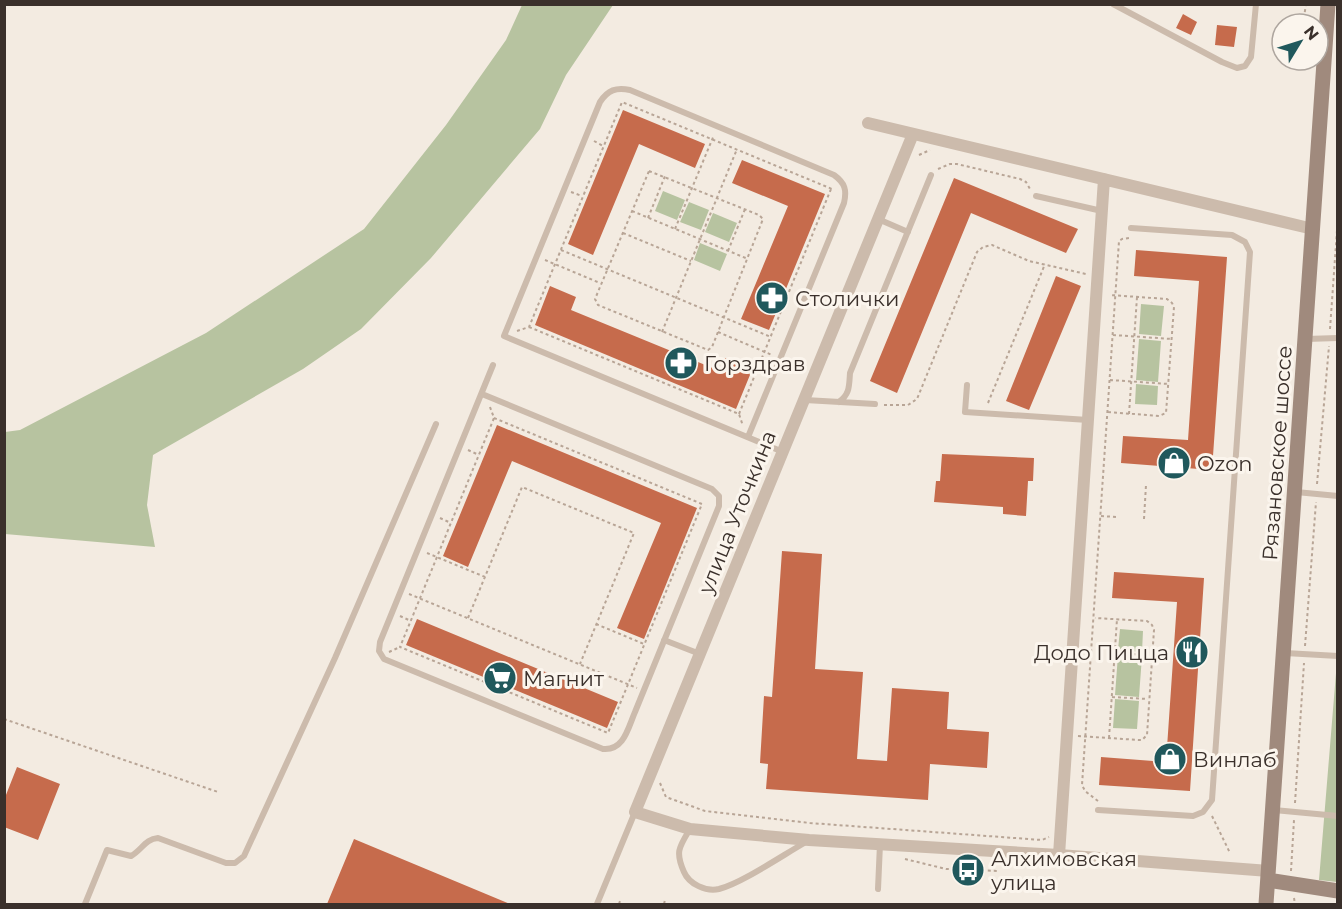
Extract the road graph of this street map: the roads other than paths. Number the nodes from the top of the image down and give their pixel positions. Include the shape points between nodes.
1 (1113, 4) edge
2 (1256, 4) edge
3 (1331, 6) edge
4 (868, 123) dead end
5 (913, 134) junction
6 (931, 175) road end
7 (1104, 179) junction
8 (1036, 196) road end
9 (1102, 211) junction
10 (878, 219) junction
11 (1131, 228) dead end
12 (1313, 229) junction
13 (908, 232) junction
14 (1338, 338) edge
15 (1306, 339) junction
16 (493, 365) dead end
17 (967, 385) dead end
18 (482, 394) junction
19 (804, 400) junction
20 (839, 402) junction
21 (875, 404) road end
22 (1088, 420) junction
23 (436, 423) dead end
24 (748, 437) junction
25 (783, 452) junction
26 (1295, 492) junction
27 (1338, 496) edge
28 (664, 640) junction
29 (1284, 653) junction
30 (700, 654) junction
31 (1338, 657) edge
32 (1098, 810) road end
33 (1274, 810) junction
34 (635, 812) junction
35 (1338, 816) edge
36 (690, 829) junction
37 (809, 840) junction
38 (880, 844) junction
39 (1059, 855) junction
40 (1268, 876) junction
41 (878, 889) dead end
42 (1338, 891) edge
43 (85, 904) edge
44 (597, 904) edge
45 (1266, 904) edge

1 - 2 lane via 1237,68 1245,66 1251,57
3 - 12 main road, Рязановское шоссе
4 - 5 street
5 - 7 street
5 - 10 street, улица Уточкина
6 - 13 lane
7 - 9 street
7 - 12 street
8 - 9 lane
9 - 22 street
10 - 13 lane
10 - 19 street, улица Уточкина
11 - 32 lane via 1232,235 1241,239 1250,252 1212,800 1208,808 1193,816
12 - 15 main road, Рязановское шоссе
13 - 20 lane via 850,373 849,391
14 - 15 lane
15 - 26 main road, Рязановское шоссе
16 - 18 lane
17 - 22 lane via 965,412
18 - 28 lane via 717,493 719,506
18 - 28 lane via 379,646 384,659 603,749 622,742
19 - 20 lane
19 - 25 street, улица Уточкина
20 - 21 lane
22 - 39 street
23 - 43 lane via 244,856 236,863 226,863 158,837 145,842 131,856 107,850
24 - 24 lane via 844,203 845,186 834,175 630,90 610,91 600,102 504,336
24 - 25 lane
25 - 30 street, улица Уточкина
26 - 27 lane
26 - 29 main road, Рязановское шоссе
28 - 30 lane
29 - 31 lane
29 - 33 main road, Рязановское шоссе
30 - 34 street, улица Уточкина
33 - 35 lane
33 - 40 main road, Рязановское шоссе
34 - 36 street
34 - 44 lane, улица Уточкина
36 - 37 street
36 - 37 lane via 679,846 678,859 686,877 698,887 716,890
37 - 38 street
38 - 39 street
38 - 41 lane
39 - 40 street
40 - 42 main road
40 - 45 main road, Рязановское шоссе

